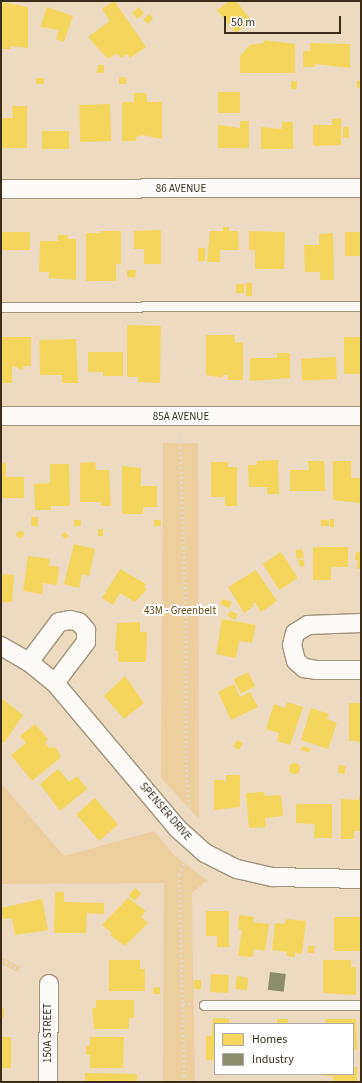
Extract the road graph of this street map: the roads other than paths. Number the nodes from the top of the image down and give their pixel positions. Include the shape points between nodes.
1 (361, 188) edge
2 (1, 189) edge
3 (361, 306) edge
4 (1, 307) edge
5 (1, 416) edge
6 (361, 416) edge
7 (361, 623) edge
8 (1, 646) edge
9 (29, 662) junction
10 (361, 670) edge
11 (55, 683) junction
12 (361, 879) edge
13 (49, 984) dead end
14 (204, 1005) dead end
15 (361, 1005) edge
16 (48, 1082) edge

1 - 2 street, 86 AVENUE
3 - 4 lane
5 - 6 street, 85A AVENUE
7 - 10 street via 308,624 295,633 292,645 296,661 304,668
8 - 9 street, SPENSER DRIVE
9 - 11 street, SPENSER DRIVE
9 - 11 street via 60,622 79,622 86,630 86,642
11 - 12 street, SPENSER DRIVE via 177,828 205,853 237,869 273,878
13 - 16 street, 150A STREET
14 - 15 lane

